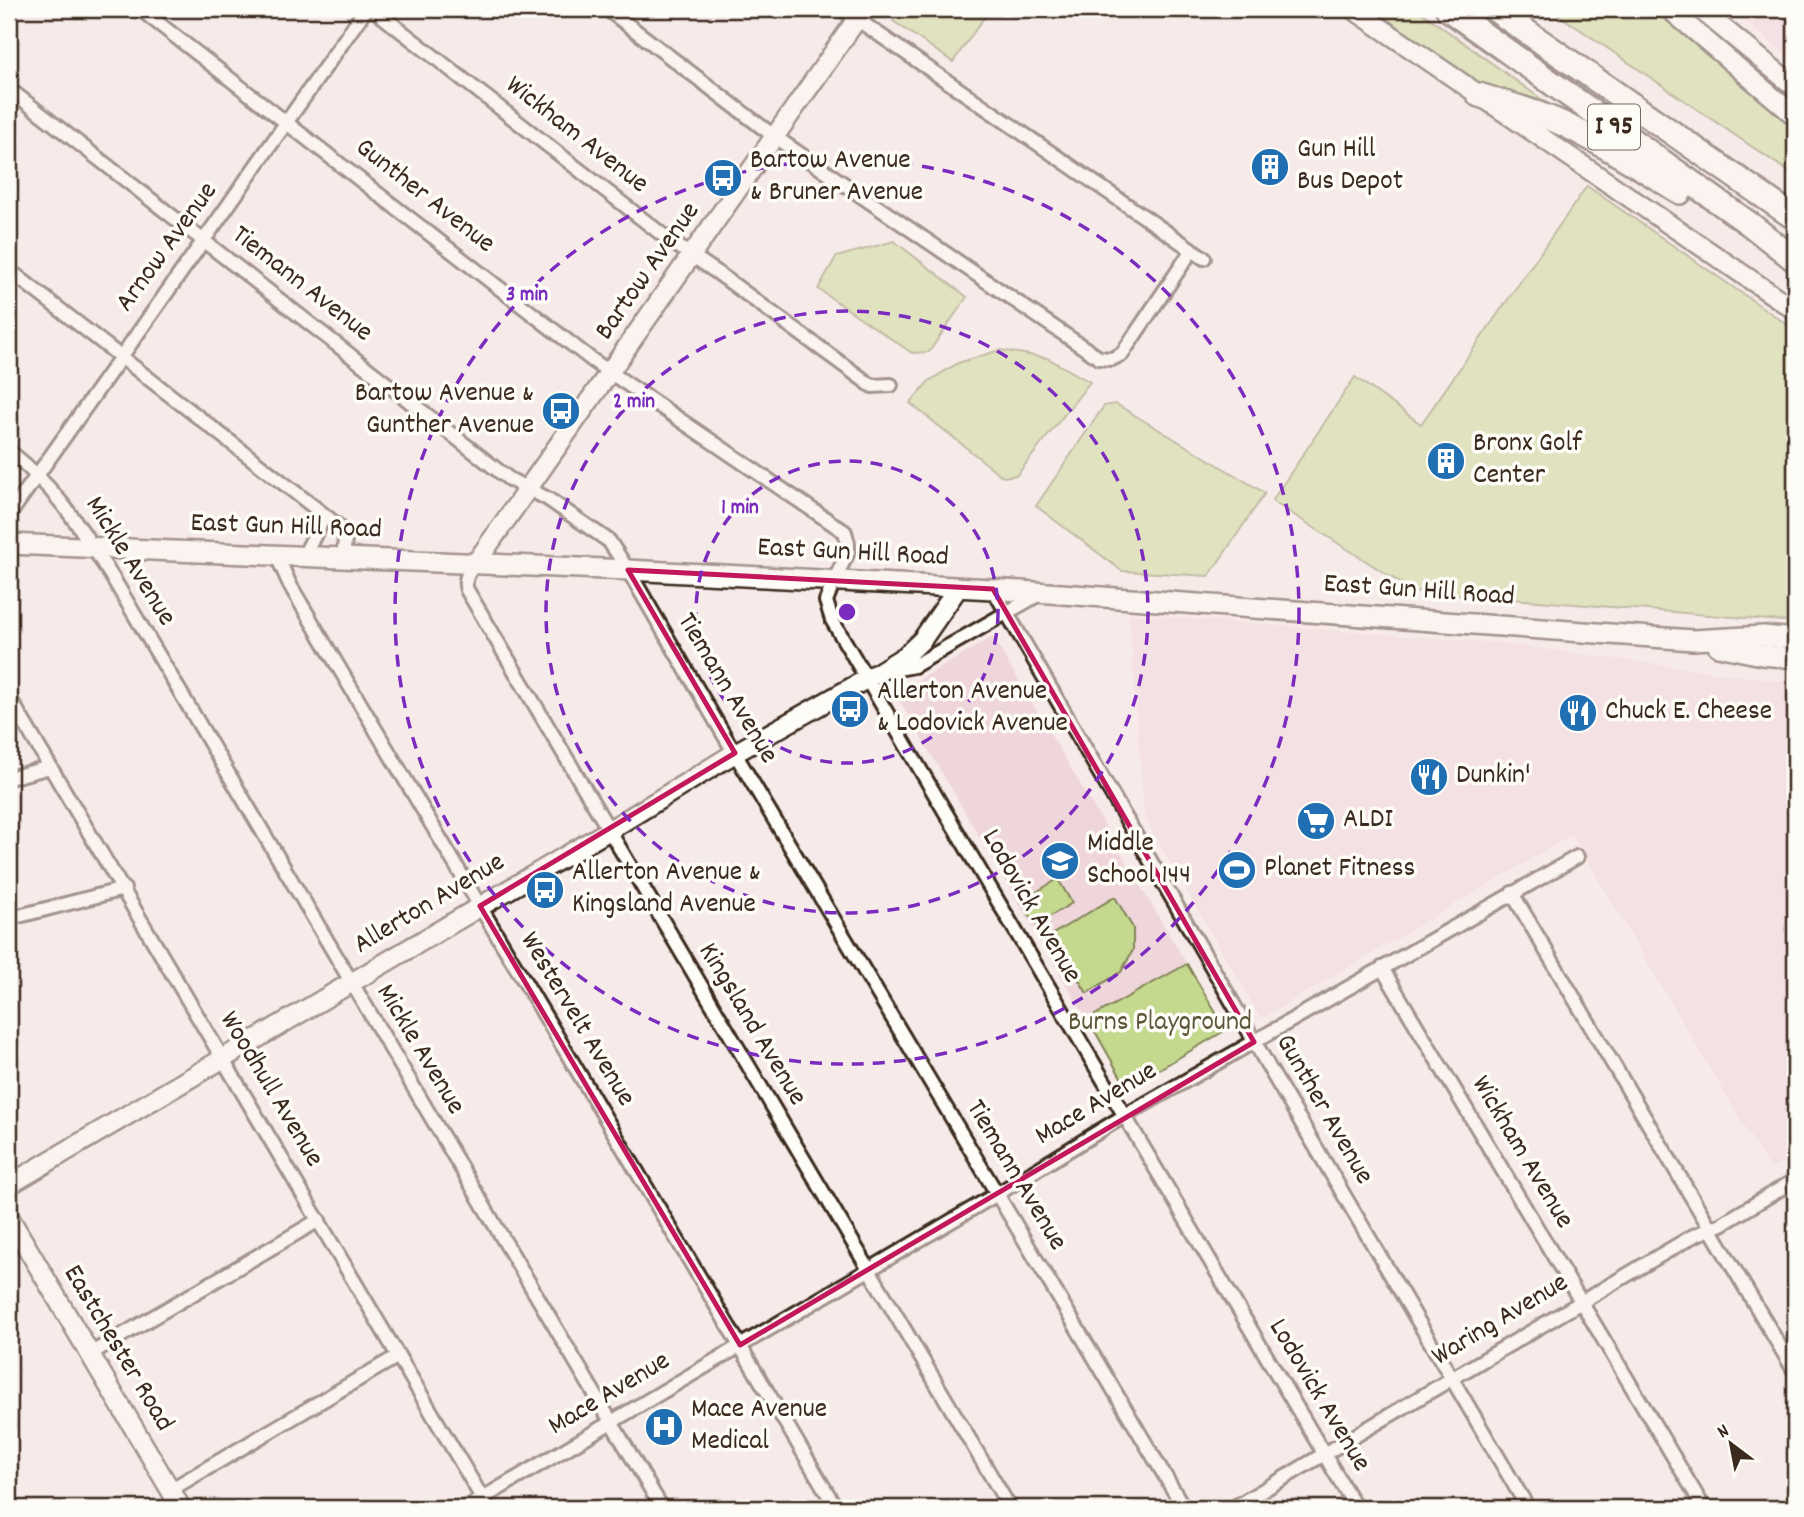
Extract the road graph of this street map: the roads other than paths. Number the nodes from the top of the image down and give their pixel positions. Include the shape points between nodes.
1 (140, 9) edge
2 (366, 9) edge
3 (373, 9) edge
4 (607, 9) edge
5 (842, 9) edge
6 (1353, 9) edge
7 (1448, 9) edge
8 (1494, 9) edge
9 (1518, 9) edge
10 (1669, 9) edge
11 (1700, 9) edge
12 (861, 14) edge
13 (1573, 65) junction
14 (1795, 87) edge
15 (9, 89) edge
16 (1479, 95) junction
17 (1795, 116) edge
18 (286, 123) junction
19 (775, 137) junction
20 (1795, 218) edge
21 (204, 240) junction
22 (1192, 250) junction
23 (1787, 253) edge
24 (692, 256) junction
25 (1204, 258) dead end
26 (9, 270) edge
27 (1795, 310) edge
28 (120, 356) junction
29 (611, 373) junction
30 (891, 385) dead end
31 (9, 451) edge
32 (37, 475) junction
33 (528, 490) junction
34 (9, 515) edge
35 (325, 516) junction
36 (9, 544) edge
37 (94, 548) junction
38 (277, 556) junction
39 (303, 557) junction
40 (343, 558) junction
41 (475, 564) junction
42 (628, 570) junction
43 (834, 581) junction
44 (958, 589) junction
45 (993, 590) junction
46 (1041, 593) junction
47 (1006, 613) junction
48 (1795, 639) edge
49 (1693, 640) junction
50 (1795, 658) edge
51 (873, 676) junction
52 (9, 697) edge
53 (735, 753) junction
54 (50, 767) junction
55 (9, 778) edge
56 (608, 831) junction
57 (1577, 857) dead end
58 (124, 889) junction
59 (1512, 893) junction
60 (480, 906) junction
61 (9, 920) edge
62 (1382, 968) junction
63 (351, 983) junction
64 (1254, 1042) junction
65 (222, 1059) junction
66 (1124, 1116) junction
67 (1795, 1180) edge
68 (9, 1185) edge
69 (997, 1194) junction
70 (9, 1217) edge
71 (319, 1220) junction
72 (1710, 1229) junction
73 (868, 1270) junction
74 (1582, 1302) junction
75 (740, 1346) junction
76 (90, 1354) junction
77 (398, 1356) junction
78 (1795, 1372) edge
79 (1452, 1379) junction
80 (611, 1422) junction
81 (1324, 1454) junction
82 (170, 1490) junction
83 (485, 1503) edge
84 (181, 1508) edge
85 (466, 1508) edge
86 (662, 1508) edge
87 (836, 1508) edge
88 (1010, 1508) edge
89 (1184, 1508) edge
90 (1233, 1508) edge
91 (1356, 1508) edge
92 (1528, 1508) edge
93 (1704, 1508) edge

1 - 18 street, Gunther Avenue
2 - 18 street, Arnow Avenue
3 - 24 street, Wickham Avenue
4 - 19 street
5 - 12 street
6 - 16 main road
7 - 23 highway, I 95
8 - 13 highway, I 95
9 - 13 highway
10 - 17 main road
11 - 14 main road
12 - 19 main road, Bartow Avenue
12 - 22 street
13 - 20 highway, I 95
15 - 21 street, Tiemann Avenue
16 - 23 highway via 1571,128 1730,227
16 - 27 main road
18 - 21 street, Arnow Avenue
18 - 29 street, Gunther Avenue
19 - 22 street via 1099,358 1122,354
19 - 24 main road, Bartow Avenue
21 - 28 street, Arnow Avenue
21 - 33 street, Tiemann Avenue
22 - 25 street
24 - 29 main road, Bartow Avenue
24 - 30 street, Wickham Avenue via 872,386
26 - 28 street
28 - 32 street, Arnow Avenue
28 - 35 street
29 - 33 main road, Bartow Avenue
29 - 43 street, Gunther Avenue via 845,532 848,552
31 - 32 street, Mickle Avenue
32 - 34 street, Arnow Avenue
32 - 37 street, Mickle Avenue
33 - 41 main road, Bartow Avenue
33 - 42 street, Tiemann Avenue via 609,541
35 - 39 street
35 - 40 street via 341,528
36 - 37 main road, East Gun Hill Road
37 - 38 main road, East Gun Hill Road
37 - 63 street, Mickle Avenue
38 - 39 main road, East Gun Hill Road
38 - 60 street, Westervelt Avenue
39 - 40 main road, East Gun Hill Road
40 - 41 main road, East Gun Hill Road
41 - 42 main road, East Gun Hill Road
41 - 56 street, Kingsland Avenue via 466,577 467,590
42 - 43 main road, East Gun Hill Road
42 - 53 street, Tiemann Avenue
43 - 44 main road, East Gun Hill Road
43 - 51 street, Lodovick Avenue via 826,601 828,611
44 - 45 main road, East Gun Hill Road
44 - 51 main road, Allerton Avenue via 922,640
45 - 46 main road, East Gun Hill Road
45 - 47 street, Gunther Avenue
46 - 47 street, Allerton Avenue
46 - 49 main road, East Gun Hill Road
47 - 51 street, Allerton Avenue via 914,666
47 - 64 street, Gunther Avenue
48 - 49 main road, East Gun Hill Road
49 - 50 main road, East Gun Hill Road via 1762,656
51 - 53 main road, Allerton Avenue
51 - 66 street, Lodovick Avenue
52 - 54 street, Woodhull Avenue
53 - 56 main road, Allerton Avenue
53 - 69 street, Tiemann Avenue
54 - 55 street
54 - 58 street, Woodhull Avenue
56 - 60 main road, Allerton Avenue
56 - 73 street, Kingsland Avenue
57 - 59 street, Mace Avenue
58 - 61 street
58 - 65 street, Woodhull Avenue
59 - 62 street, Mace Avenue
59 - 72 street
60 - 63 main road, Allerton Avenue
60 - 75 street, Westervelt Avenue
62 - 64 street, Mace Avenue
62 - 74 street, Wickham Avenue
63 - 65 main road, Allerton Avenue
63 - 80 street, Mickle Avenue
64 - 66 street, Mace Avenue
64 - 79 street, Gunther Avenue
65 - 68 main road, Allerton Avenue
65 - 71 street, Woodhull Avenue
66 - 69 street, Mace Avenue
66 - 81 street, Lodovick Avenue
67 - 72 street, Waring Avenue
69 - 73 street, Mace Avenue
69 - 89 street, Tiemann Avenue
70 - 76 main road, Eastchester Road
71 - 76 street
71 - 77 street, Woodhull Avenue
72 - 74 street, Waring Avenue
72 - 78 street
73 - 75 street, Mace Avenue
73 - 88 street, Kingsland Avenue
74 - 79 street, Waring Avenue
74 - 93 street, Wickham Avenue
75 - 80 street, Mace Avenue
75 - 87 street, Westervelt Avenue
76 - 82 main road, Eastchester Road
77 - 82 street
77 - 83 street, Woodhull Avenue
79 - 81 street, Waring Avenue
79 - 92 street, Gunther Avenue
80 - 83 street, Mace Avenue
80 - 86 street, Mickle Avenue
81 - 90 street, Waring Avenue
81 - 91 street, Lodovick Avenue
82 - 84 main road, Eastchester Road
83 - 85 street, Mace Avenue

